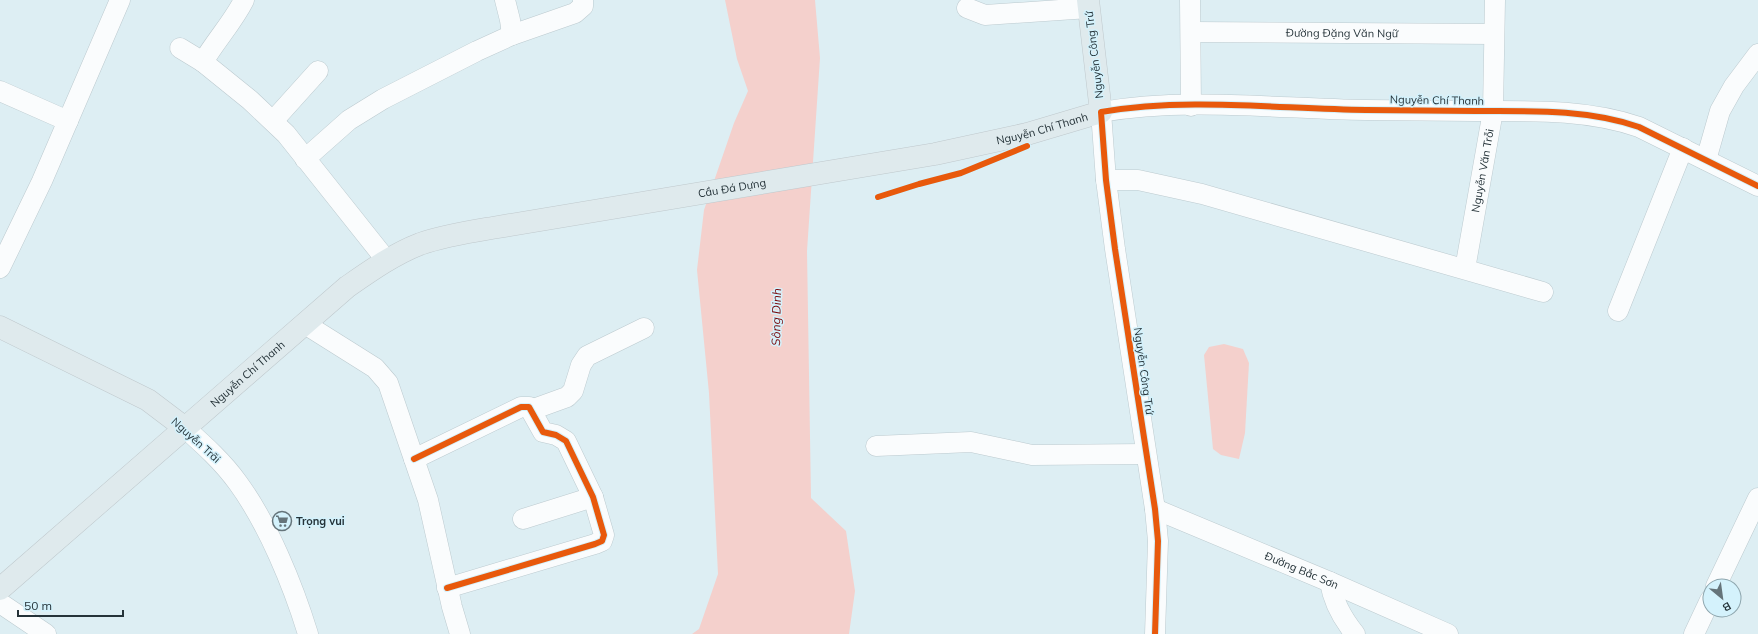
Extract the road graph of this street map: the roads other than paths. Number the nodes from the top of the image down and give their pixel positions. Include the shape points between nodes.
1 (120, 0) edge
2 (244, 0) edge
3 (505, 0) edge
4 (583, 0) edge
5 (1190, 0) edge
6 (1495, 0) edge
7 (1089, 4) edge
8 (966, 8) dead end
9 (1191, 32) junction
10 (1493, 34) junction
11 (512, 35) junction
12 (180, 48) dead end
13 (1758, 54) edge
14 (203, 62) junction
15 (318, 71) dead end
16 (0, 91) edge
17 (1191, 106) junction
18 (1493, 111) junction
19 (1101, 112) junction
20 (68, 121) junction
21 (273, 121) junction
22 (1683, 148) junction
23 (935, 154) joint
24 (305, 159) junction
25 (1706, 160) junction
26 (1106, 180) junction
27 (1758, 186) edge
28 (529, 222) joint
29 (387, 261) junction
30 (0, 268) edge
31 (1465, 269) junction
32 (1543, 292) dead end
33 (1618, 311) dead end
34 (305, 324) junction
35 (0, 328) edge
36 (644, 328) dead end
37 (531, 410) junction
38 (185, 428) junction
39 (876, 446) dead end
40 (1146, 454) junction
41 (414, 459) junction
42 (593, 497) junction
43 (1758, 498) edge
44 (1155, 509) junction
45 (523, 519) dead end
46 (1720, 578) edge
47 (1330, 582) junction
48 (447, 588) junction
49 (0, 589) edge
50 (0, 603) edge
51 (1702, 617) edge
52 (1424, 629) edge
53 (46, 634) edge
54 (308, 634) edge
55 (460, 634) edge
56 (1155, 634) edge
57 (1355, 634) edge
58 (1448, 634) edge
59 (1694, 634) edge

1 - 20 street
2 - 14 street via 238,13
3 - 11 street
4 - 11 street via 583,6 574,13
5 - 9 street
6 - 10 street, Nguyễn Văn Trỗi
7 - 8 street via 985,15
7 - 19 main road, Nguyễn Công Trứ
9 - 10 street, Đường Đặng Văn Ngữ
9 - 17 street
10 - 18 street, Nguyễn Văn Trỗi
11 - 24 street via 363,110
12 - 14 street
13 - 25 street via 1734,86 1720,111
14 - 21 street
15 - 21 street
16 - 20 street
17 - 18 street, Nguyễn Chí Thanh
17 - 19 street, Nguyễn Chí Thanh via 1137,107
18 - 22 street, Nguyễn Chí Thanh via 1569,113 1610,118 1639,127
18 - 31 street, Nguyễn Văn Trỗi
19 - 23 main road, Nguyễn Chí Thanh via 1027,140
19 - 26 street, Nguyễn Công Trứ
20 - 30 street
21 - 24 street
22 - 25 street, Nguyễn Chí Thanh
22 - 33 street
23 - 28 main road, Cầu Đá Dựng
24 - 29 street
25 - 27 street, Nguyễn Chí Thanh
26 - 31 street via 1138,180 1170,186
26 - 40 street, Nguyễn Công Trứ
28 - 29 main road, Nguyễn Chí Thanh via 420,244
29 - 34 main road, Nguyễn Chí Thanh via 347,287
31 - 32 street
34 - 38 main road, Nguyễn Chí Thanh
34 - 41 street via 366,362 382,375 392,392
35 - 38 main road, Nguyễn Trãi via 148,400
36 - 37 street via 587,356 581,365 573,391 567,397
37 - 41 street via 525,406 520,408
37 - 42 street via 543,432 566,441
38 - 49 main road, Nguyễn Chí Thanh
38 - 54 street, Nguyễn Trãi via 222,463 246,494 281,564
39 - 40 street via 971,442 1032,455
40 - 44 street, Nguyễn Công Trứ
41 - 48 street via 428,500
42 - 45 street
42 - 48 street via 604,535 600,542
43 - 46 street
44 - 47 street, Đường Bắc Sơn
44 - 56 street, Nguyễn Công Trứ via 1158,548
47 - 52 street, Đường Bắc Sơn
47 - 57 street via 1336,606
48 - 55 street
50 - 53 street
51 - 59 street
52 - 58 street, Đường Bắc Sơn

